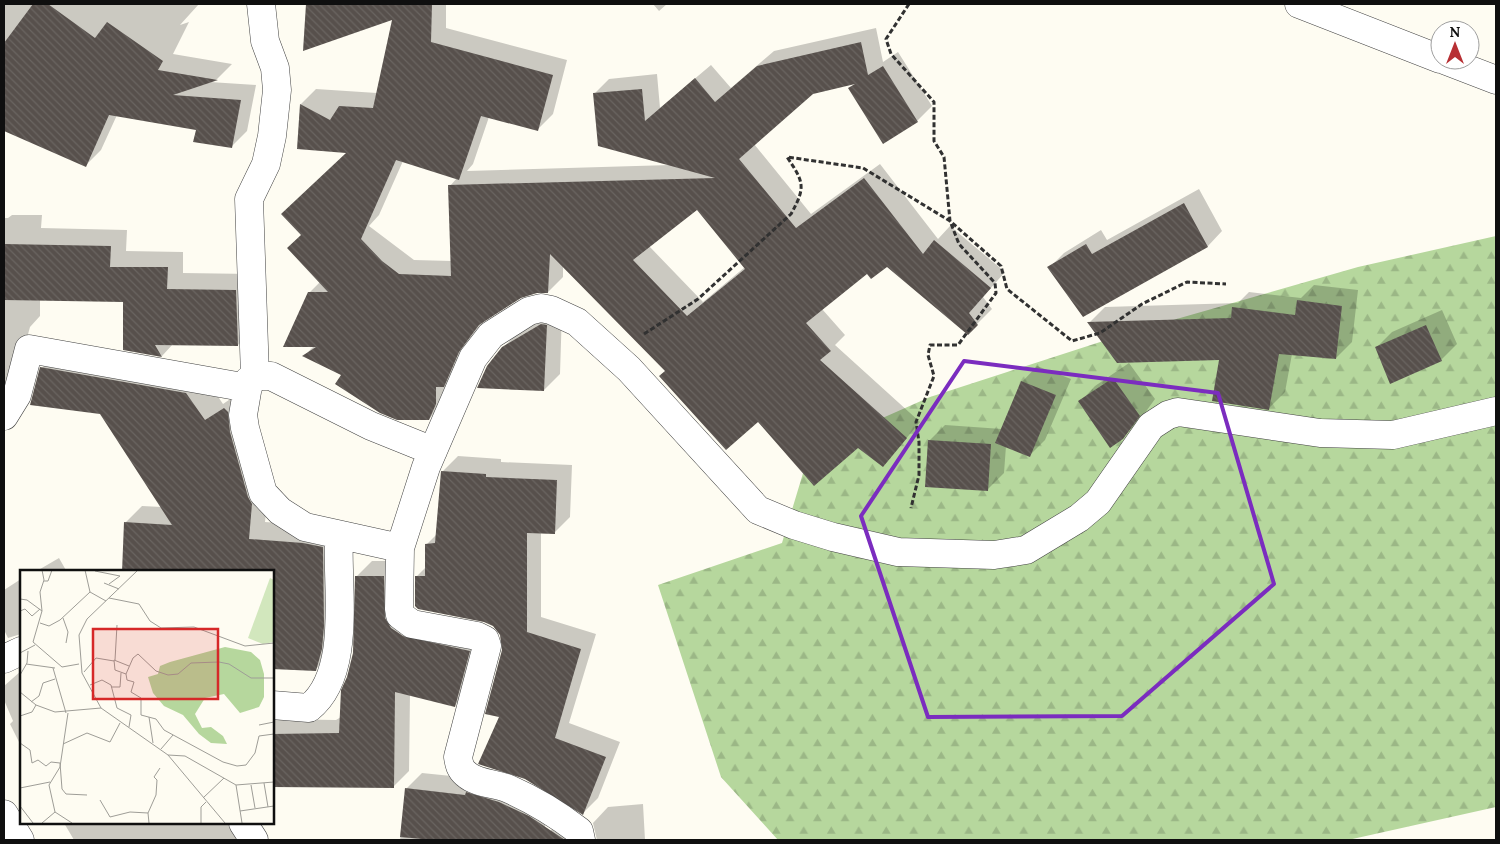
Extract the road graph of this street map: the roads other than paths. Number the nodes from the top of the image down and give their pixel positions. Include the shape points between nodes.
1 (261, 4) edge
2 (1299, 4) edge
3 (1430, 55) edge
4 (1470, 70) edge
5 (1496, 80) edge
6 (252, 382) junction
7 (1496, 410) edge
8 (4, 416) edge
9 (433, 451) junction
10 (339, 535) junction
11 (400, 548) junction
12 (20, 651) edge
13 (4, 659) edge
14 (274, 705) edge
15 (4, 814) edge
16 (243, 824) edge
17 (20, 840) edge
18 (254, 840) edge
19 (580, 840) edge

1 - 6 street via 265,41 275,68 277,90 266,164 249,199
2 - 3 street
4 - 5 street
6 - 8 street via 29,349 17,395
6 - 9 street via 271,376 371,426
6 - 10 street via 243,415 244,428 264,492 280,511 305,527
7 - 9 street via 1393,436 1320,433 1178,412 1151,426 1098,502 1079,518 1026,550 994,555 898,552 833,537 758,510 629,369 576,322 561,313 541,308 529,311 491,336 473,358
9 - 11 street
10 - 11 street
10 - 14 street via 340,621 335,667 323,692 309,708
11 - 19 street via 399,609 405,621 477,636 485,640 487,646 458,757 460,767 472,779 508,788 554,812 579,830
12 - 13 street
15 - 17 street
16 - 18 street

